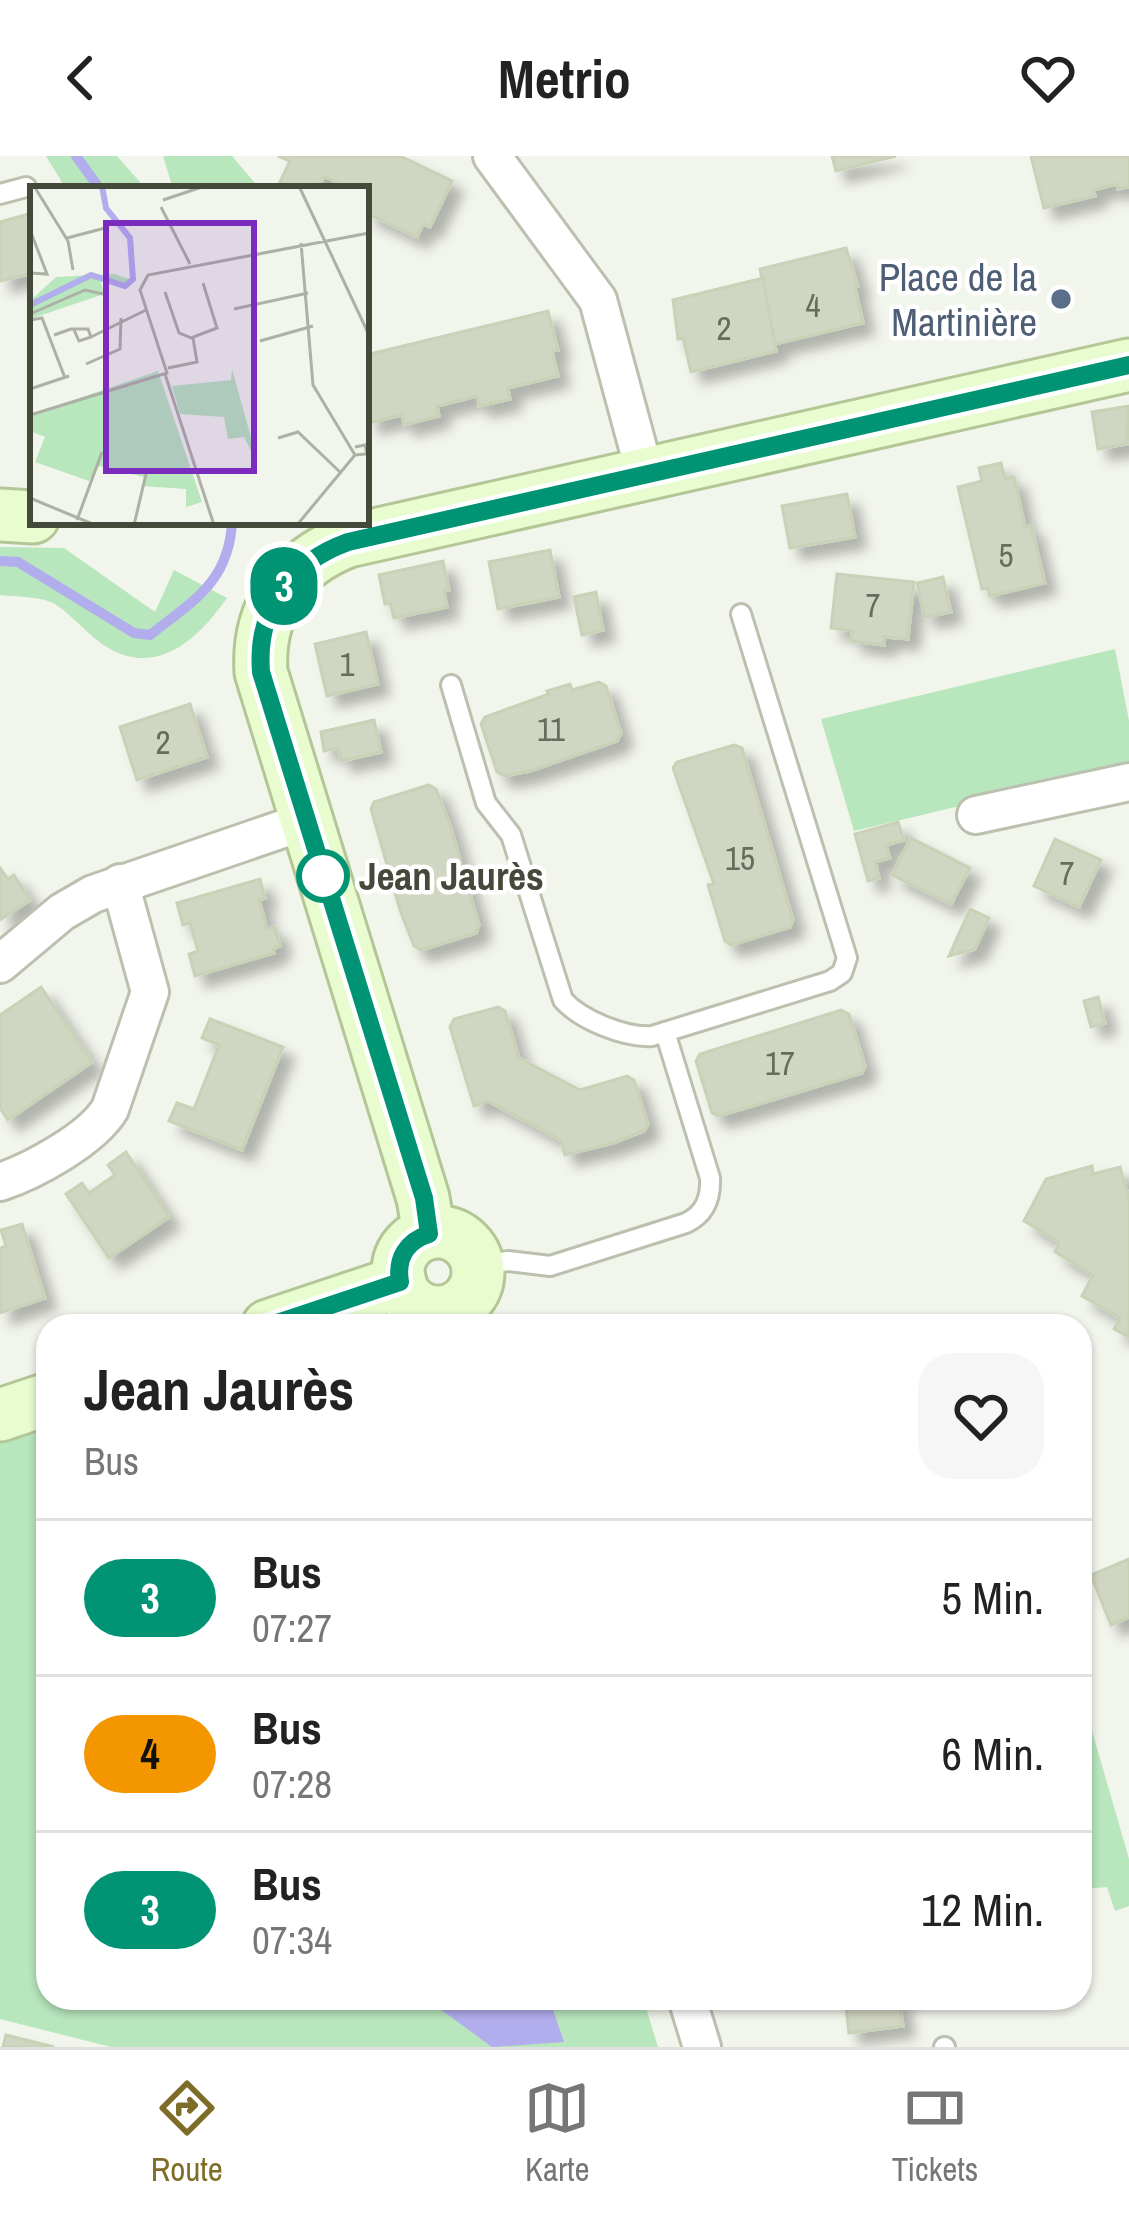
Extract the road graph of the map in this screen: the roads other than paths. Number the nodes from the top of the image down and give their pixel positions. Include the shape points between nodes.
1 (492, 156) edge
2 (26, 187) dead end
3 (0, 194) edge
4 (1129, 365) edge
5 (645, 474) junction
6 (0, 515) edge
7 (30, 517) edge
8 (741, 614) dead end
9 (451, 685) dead end
10 (1129, 782) edge
11 (976, 815) dead end
12 (306, 820) junction
13 (120, 883) junction
14 (0, 964) edge
15 (665, 1033) junction
16 (0, 1183) edge
17 (429, 1234) junction
18 (400, 1282) junction
19 (468, 1300) edge
20 (304, 1314) edge
21 (36, 1403) edge
22 (0, 1415) edge
23 (692, 2010) edge
24 (703, 2047) edge

1 - 5 street via 598,300
2 - 3 lane
4 - 5 street
5 - 12 street via 371,536 332,547 295,572 264,627 261,672
6 - 7 street
8 - 15 lane via 847,958 830,981
9 - 15 lane via 486,803 513,841 562,1000 627,1034
10 - 11 street
12 - 13 street
12 - 17 street
13 - 14 street via 62,913
13 - 16 street via 150,992 113,1101 80,1137
15 - 19 lane via 709,1170 700,1214 550,1266 508,1261
17 - 18 street via 407,1248
17 - 19 street via 460,1239 471,1251
18 - 19 street via 417,1306 438,1312
18 - 20 street
21 - 22 street
23 - 24 street

